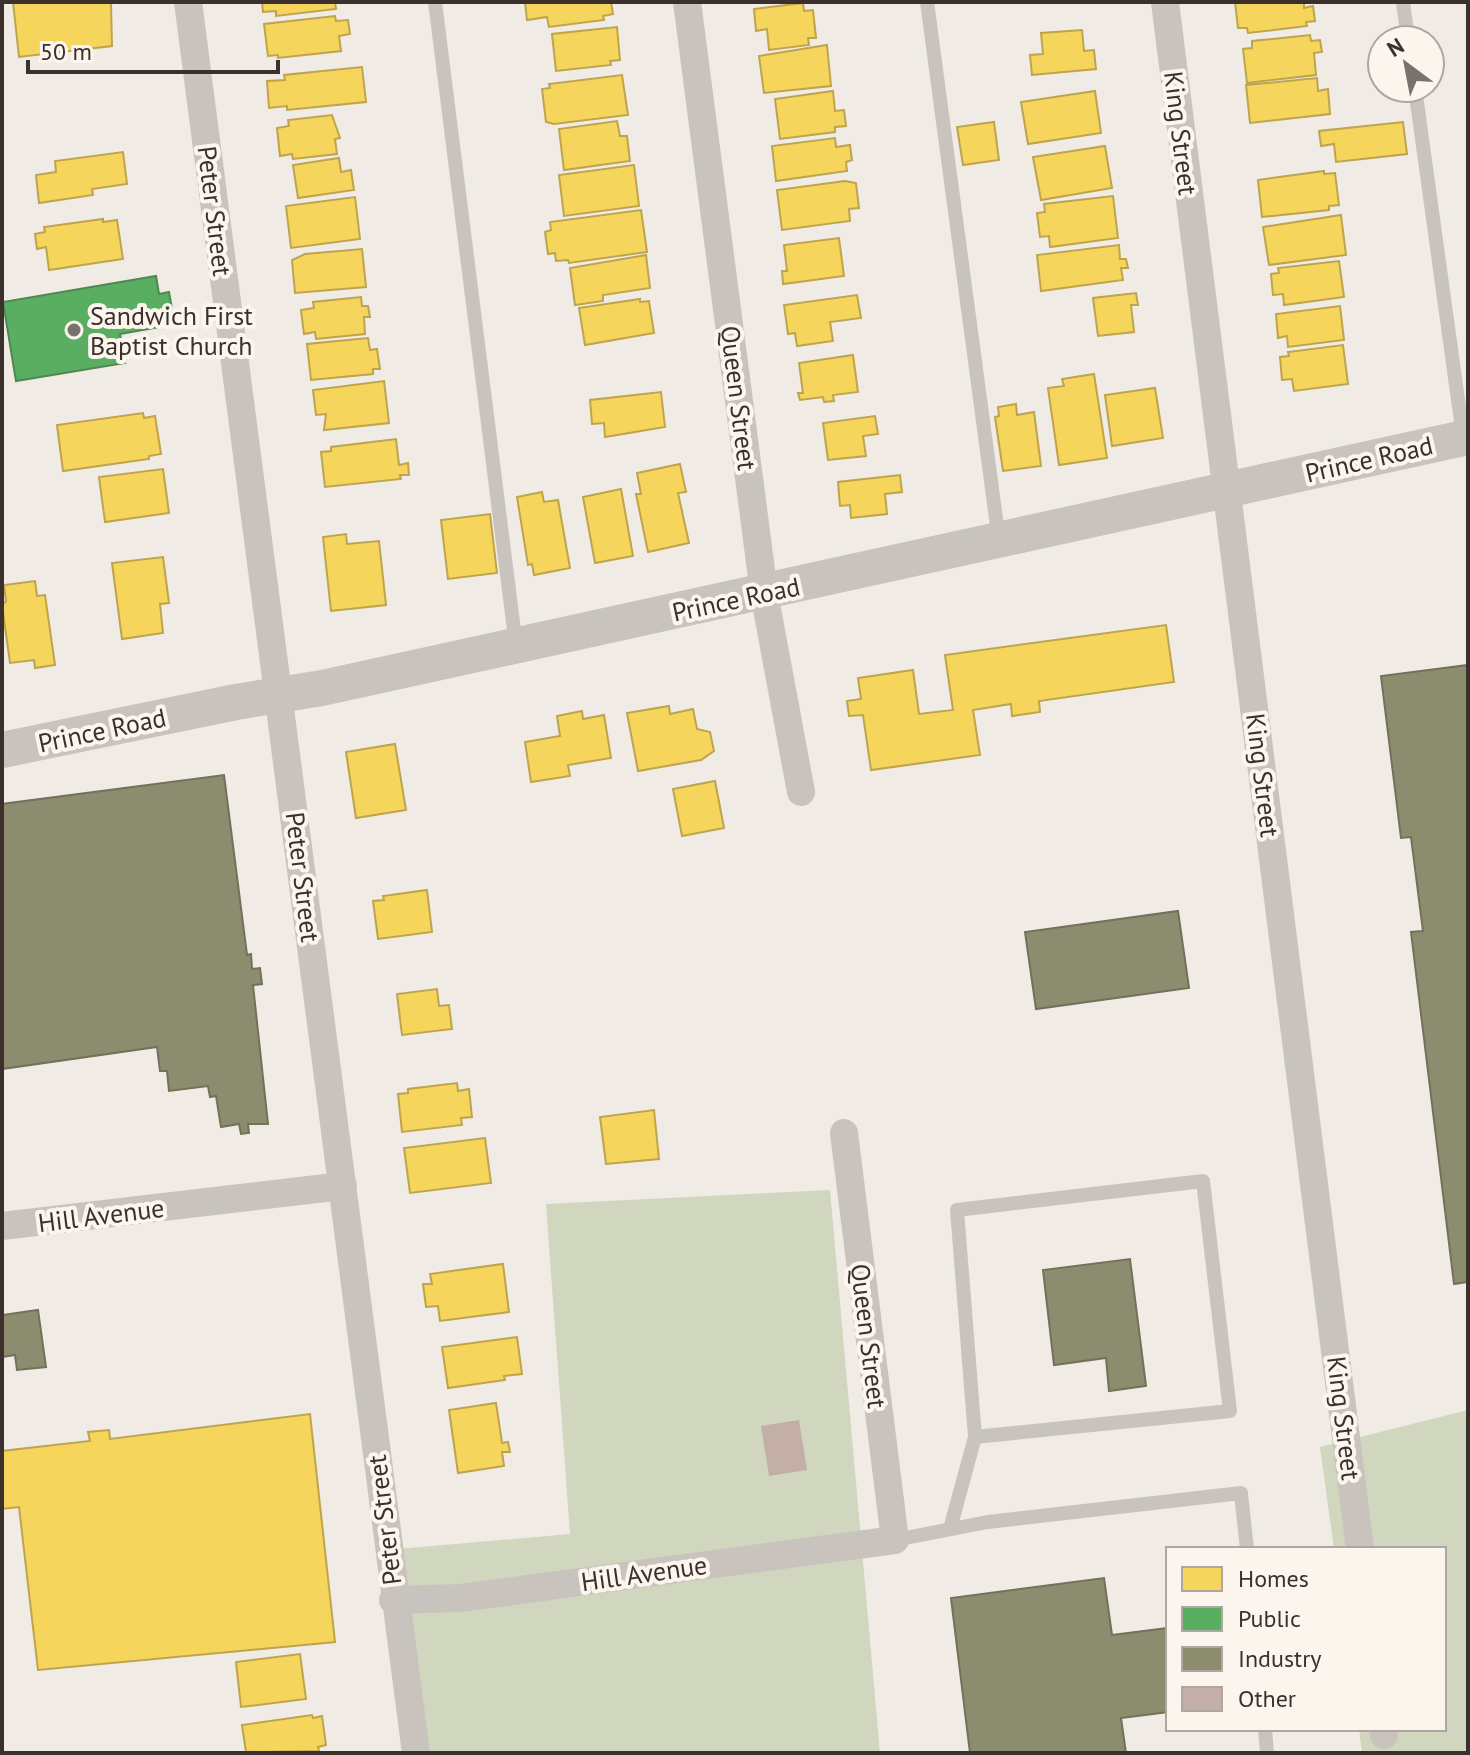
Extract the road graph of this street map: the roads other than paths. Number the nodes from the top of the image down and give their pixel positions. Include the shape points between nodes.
1 (188, 2) edge
2 (435, 2) edge
3 (687, 2) edge
4 (927, 2) edge
5 (1165, 2) edge
6 (1403, 2) edge
7 (1406, 24) edge
8 (1417, 104) edge
9 (1466, 438) edge
10 (1227, 491) junction
11 (999, 542) junction
12 (764, 593) junction
13 (516, 647) junction
14 (279, 698) junction
15 (2, 750) edge
16 (801, 792) dead end
17 (844, 1133) dead end
18 (343, 1186) junction
19 (2, 1226) edge
20 (975, 1437) junction
21 (950, 1529) junction
22 (895, 1540) junction
23 (1247, 1547) edge
24 (1360, 1547) edge
25 (393, 1600) junction
26 (1265, 1731) edge
27 (416, 1753) edge
28 (1267, 1753) edge

1 - 14 street, Peter Street
2 - 13 lane
3 - 12 street, Queen Street
4 - 11 lane
5 - 10 street, King Street
6 - 7 lane
8 - 9 lane
9 - 10 street, Prince Road
10 - 11 street, Prince Road
10 - 24 street, King Street
11 - 12 street, Prince Road
12 - 13 street, Prince Road
12 - 16 street, Queen Street
13 - 14 street, Prince Road
14 - 15 street, Prince Road via 236,702
14 - 18 street, Peter Street
17 - 22 street, Queen Street
18 - 19 street, Hill Avenue
18 - 25 street, Peter Street
20 - 20 lane via 1230,1411 1203,1181 957,1210
20 - 21 lane
21 - 22 lane
21 - 23 lane via 1241,1493
22 - 25 street, Hill Avenue via 460,1598
25 - 27 street, Peter Street
26 - 28 lane

